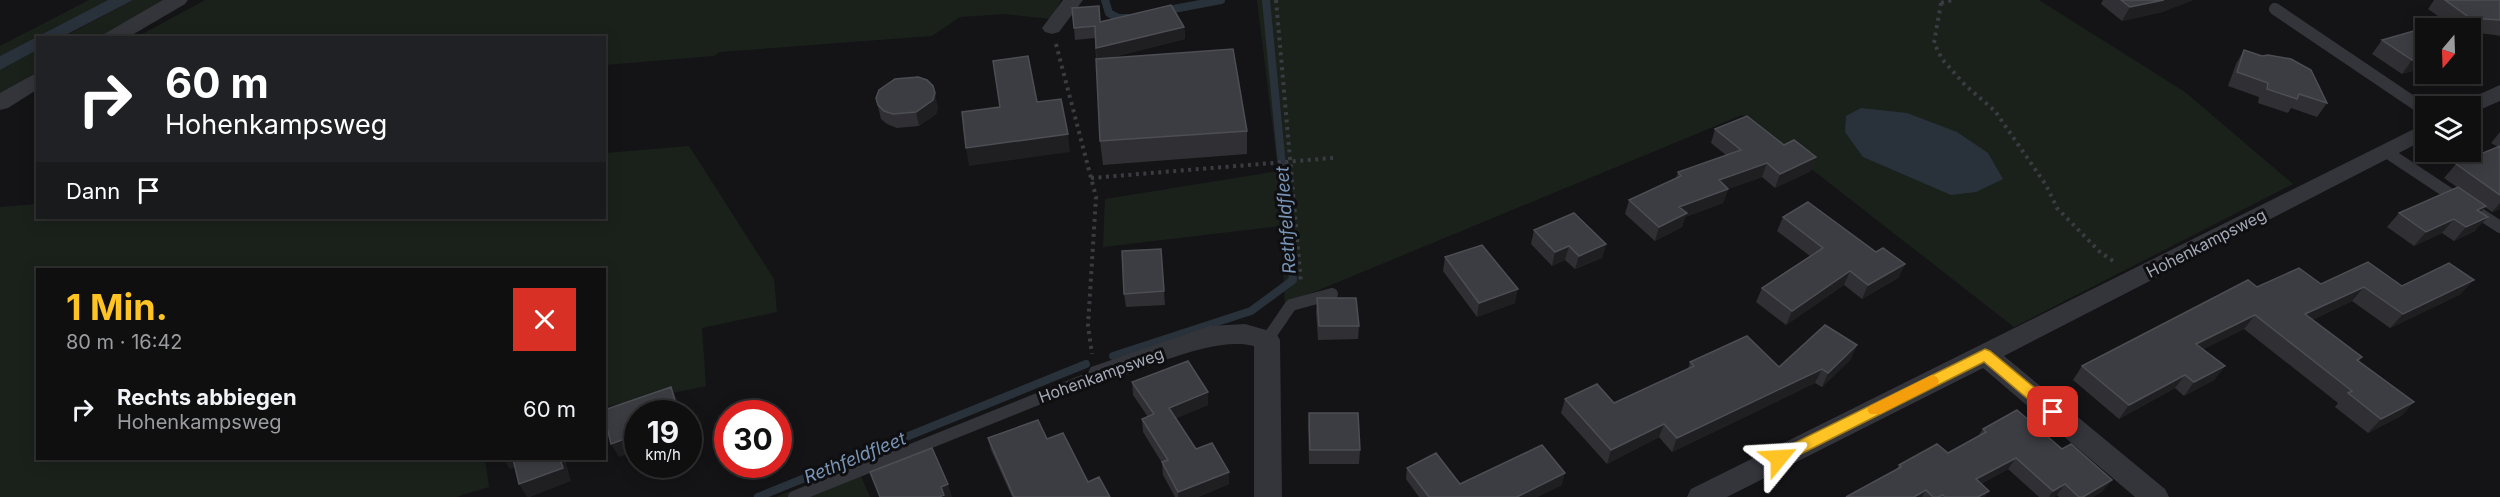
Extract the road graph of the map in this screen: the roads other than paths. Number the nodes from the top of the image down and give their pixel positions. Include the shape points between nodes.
1 (178, 0) edge
2 (1073, 0) edge
3 (2275, 9) dead end
4 (1052, 28) road end
5 (115, 36) edge
6 (36, 80) edge
7 (2500, 92) edge
8 (2481, 102) edge
9 (0, 103) edge
10 (2415, 104) edge
11 (2415, 136) edge
12 (2385, 151) junction
13 (2500, 227) edge
14 (1332, 294) dead end
15 (1267, 340) junction
16 (1985, 355) junction
17 (1100, 374) joint
18 (794, 497) edge
19 (1268, 497) edge
20 (1701, 497) edge
21 (2155, 497) edge

1 - 5 street
2 - 4 street
3 - 10 lane
6 - 9 street
7 - 8 street
11 - 12 street, Hohenkampsweg
12 - 13 lane
12 - 16 street, Hohenkampsweg
14 - 15 lane via 1291,305
15 - 17 street, Hohenkampsweg via 1245,334 1210,336
15 - 19 street
16 - 20 street, Hohenkampsweg
16 - 21 street
17 - 18 lane, Hohenkampsweg

